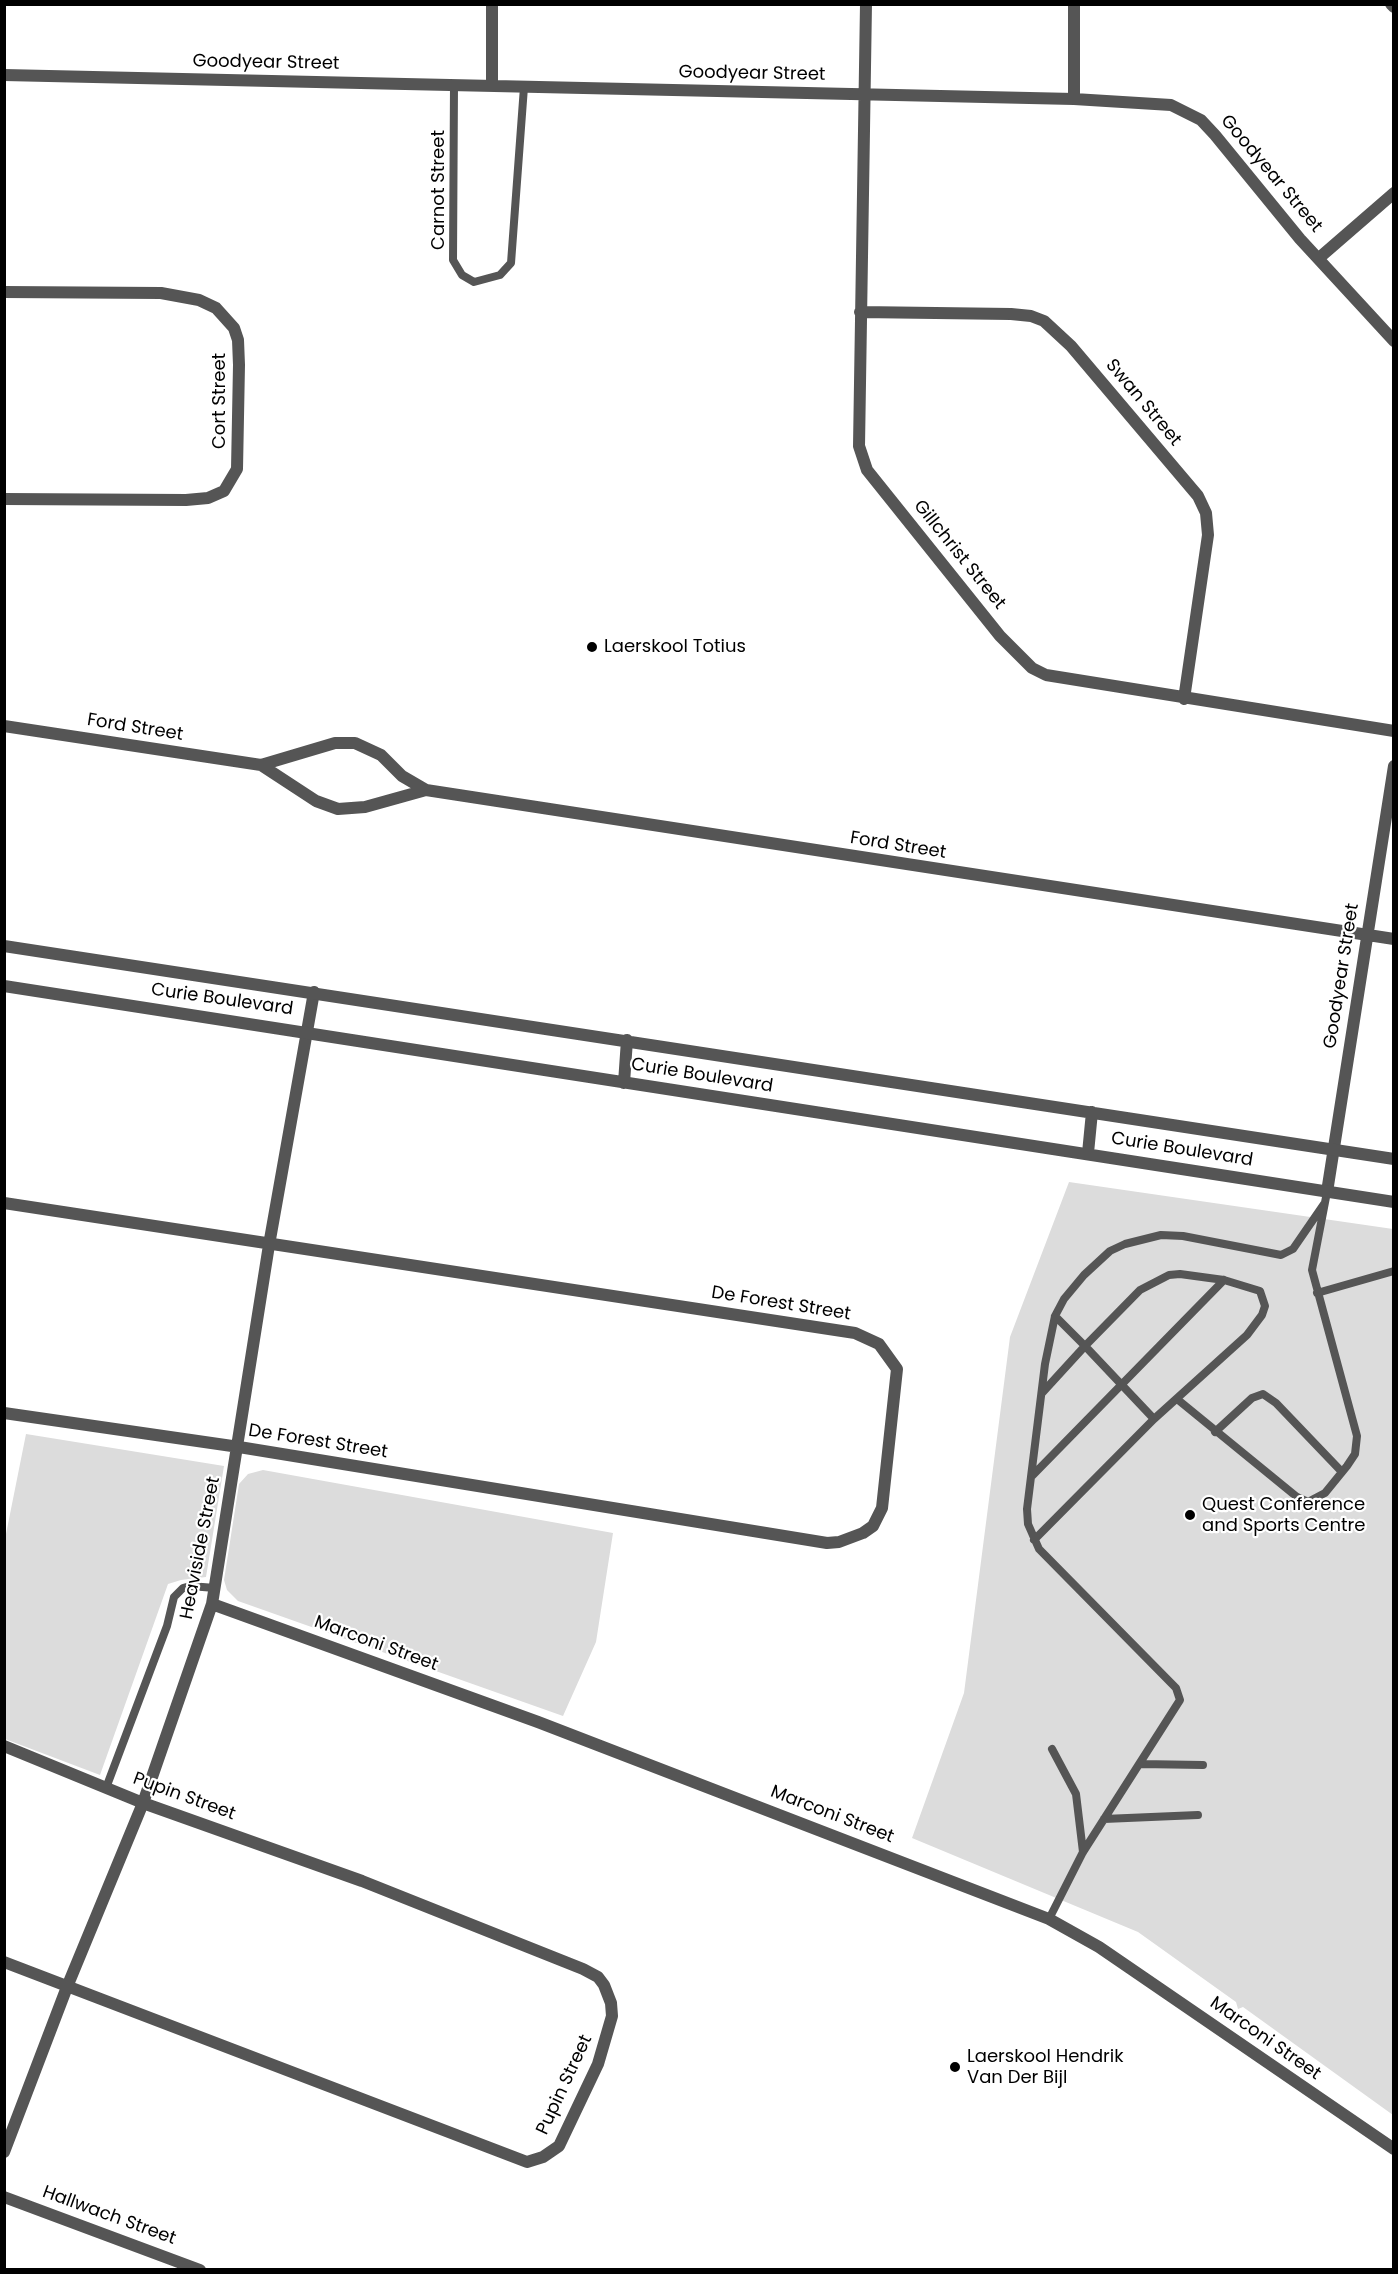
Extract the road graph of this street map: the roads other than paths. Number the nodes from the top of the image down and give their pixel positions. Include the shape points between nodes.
1 (492, 4) edge
2 (866, 4) edge
3 (1074, 4) edge
4 (4, 75) edge
5 (454, 85) junction
6 (492, 86) junction
7 (524, 87) junction
8 (864, 94) junction
9 (1074, 99) junction
10 (1394, 193) edge
11 (1319, 258) junction
12 (4, 292) edge
13 (860, 312) junction
14 (1394, 341) edge
15 (4, 499) edge
16 (1184, 699) junction
17 (4, 726) edge
18 (1394, 731) edge
19 (261, 765) junction
20 (1394, 766) edge
21 (426, 790) junction
22 (1366, 934) junction
23 (1394, 939) edge
24 (4, 946) edge
25 (4, 986) edge
26 (314, 992) junction
27 (307, 1031) junction
28 (627, 1040) junction
29 (624, 1083) junction
30 (1092, 1112) junction
31 (1334, 1150) junction
32 (1088, 1153) junction
33 (1394, 1159) edge
34 (1326, 1198) junction
35 (1394, 1202) edge
36 (4, 1203) edge
37 (269, 1245) junction
38 (1394, 1271) edge
39 (1224, 1280) junction
40 (1317, 1293) junction
41 (1055, 1316) junction
42 (1085, 1347) junction
43 (1122, 1387) junction
44 (1042, 1393) junction
45 (1177, 1399) junction
46 (4, 1413) edge
47 (1154, 1419) junction
48 (1215, 1432) junction
49 (239, 1447) junction
50 (1342, 1472) junction
51 (1031, 1476) junction
52 (1034, 1540) junction
53 (215, 1588) junction
54 (212, 1604) junction
55 (4, 1746) edge
56 (1052, 1749) dead end
57 (1140, 1764) junction
58 (1203, 1765) dead end
59 (106, 1788) junction
60 (142, 1803) junction
61 (1198, 1815) dead end
62 (1104, 1819) junction
63 (1083, 1852) junction
64 (1049, 1919) junction
65 (4, 1962) edge
66 (67, 1986) junction
67 (1394, 2149) edge
68 (4, 2152) edge
69 (4, 2197) edge
70 (200, 2270) edge

1 - 6 street
2 - 8 street, Gillchrist Street
3 - 9 street
4 - 5 street, Goodyear Street
5 - 6 street, Goodyear Street
5 - 7 lane, Carnot Street via 453,260 462,275 474,282 500,275 511,262
6 - 7 street, Goodyear Street
7 - 8 street, Goodyear Street
8 - 9 street, Goodyear Street
8 - 13 street, Gillchrist Street
9 - 11 street, Goodyear Street via 1171,105 1201,120
10 - 11 street
11 - 14 street, Goodyear Street
12 - 15 street, Cort Street via 161,292 199,300 216,308 234,328 239,365 237,469 224,491 208,498 186,500
13 - 16 street, Gillchrist Street via 861,458 1000,636 1032,668 1056,679
13 - 16 street, Swan Street via 1011,314 1044,321 1071,346 1190,487 1203,505 1208,535
16 - 18 street, Gillchrist Street
17 - 19 street, Ford Street
19 - 21 street, Ford Street via 316,801 338,809 365,807
19 - 21 street, Ford Street via 335,743 354,743 381,755 402,776
20 - 22 street, Goodyear Street
21 - 22 street, Ford Street
22 - 23 street, Ford Street
22 - 31 street, Goodyear Street
24 - 26 street, Curie Boulevard
25 - 27 street, Curie Boulevard
26 - 27 street, Heaviside Street
26 - 28 street, Curie Boulevard
27 - 29 street, Curie Boulevard
27 - 37 street, Heaviside Street
28 - 29 street
28 - 30 street, Curie Boulevard
29 - 32 street, Curie Boulevard
30 - 31 street, Curie Boulevard
30 - 32 street
31 - 33 street, Curie Boulevard
31 - 34 street, Goodyear Street
32 - 34 street, Curie Boulevard
34 - 35 street, Curie Boulevard
34 - 40 lane via 1312,1270
34 - 41 lane via 1293,1249 1281,1255 1183,1236 1161,1235 1125,1244 1110,1251 1084,1275
36 - 37 street, De Forest Street
37 - 49 street, Heaviside Street
37 - 49 street, De Forest Street via 869,1339 889,1354 897,1369 882,1508 873,1526 863,1533 850,1540 827,1543
38 - 40 lane
39 - 42 lane via 1180,1274 1158,1280 1140,1290
39 - 43 lane
39 - 45 lane via 1260,1292 1265,1306 1262,1315 1247,1335
40 - 50 lane via 1357,1436 1355,1454
41 - 42 lane
41 - 44 lane
42 - 43 lane
42 - 44 lane
43 - 47 lane
43 - 51 lane
44 - 51 lane
45 - 47 lane
45 - 48 lane
46 - 49 street, De Forest Street
47 - 52 lane
48 - 50 lane via 1308,1502 1326,1492
48 - 50 lane via 1252,1398 1263,1394
49 - 53 street, Heaviside Street
51 - 52 lane via 1027,1509
52 - 57 lane via 1056,1568 1179,1693 1174,1711
53 - 54 street, Heaviside Street
53 - 59 lane via 190,1586 174,1597 167,1626
54 - 60 street, Heaviside Street
54 - 64 street, Marconi Street via 538,1722
55 - 59 street, Pupin Street
56 - 63 lane via 1076,1794
57 - 58 lane
57 - 62 lane
59 - 60 street, Pupin Street
60 - 66 street, Heaviside Street
60 - 66 street, Pupin Street via 362,1881 598,1977 608,1994 612,2016 598,2064 559,2145 543,2157 527,2162
61 - 62 lane
62 - 63 lane
63 - 64 lane
64 - 67 street, Marconi Street via 1099,1947
65 - 66 street, Pupin Street
66 - 68 street, Heaviside Street
69 - 70 street, Hallwach Street

